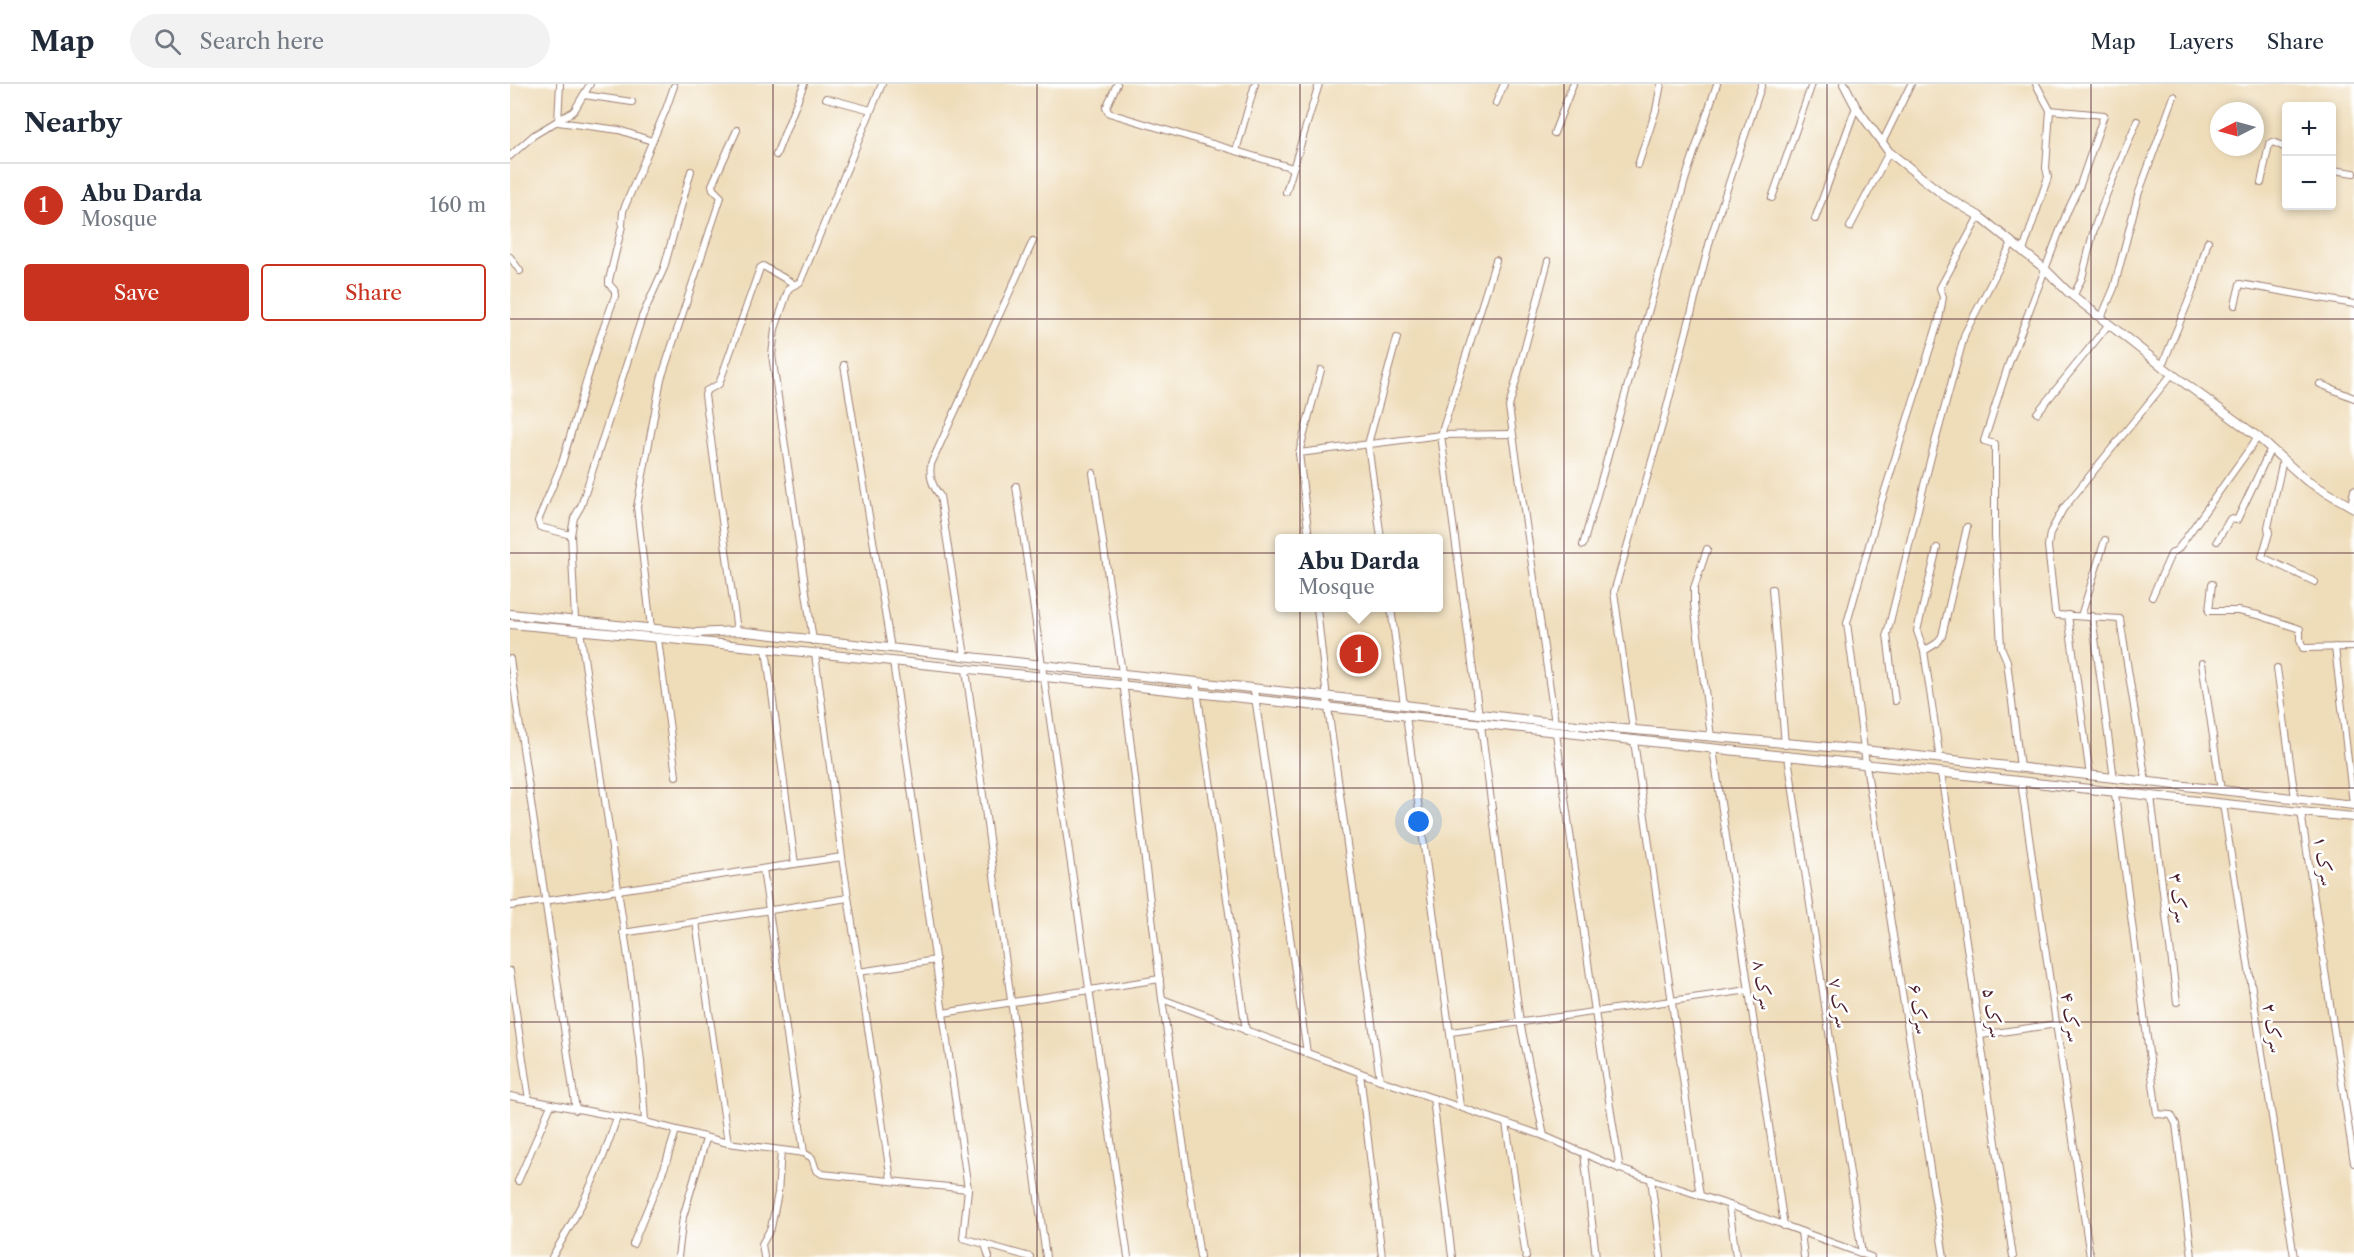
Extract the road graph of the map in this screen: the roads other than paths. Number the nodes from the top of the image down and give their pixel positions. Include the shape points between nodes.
1 (560, 84) edge
2 (590, 84) edge
3 (804, 84) edge
4 (1117, 84) edge
5 (1255, 84) edge
6 (1319, 84) edge
7 (1504, 84) edge
8 (1573, 84) edge
9 (1661, 84) edge
10 (1717, 84) edge
11 (1762, 84) edge
12 (1812, 84) edge
13 (1844, 84) edge
14 (1911, 84) edge
15 (2036, 84) edge
16 (879, 85) edge
17 (674, 86) dead end
18 (584, 95) junction
19 (2174, 96) dead end
20 (826, 98) dead end
21 (632, 102) dead end
22 (1496, 103) dead end
23 (1856, 107) junction
24 (871, 110) junction
25 (2050, 110) junction
26 (2137, 121) dead end
27 (558, 122) junction
28 (737, 130) dead end
29 (1554, 133) dead end
30 (652, 141) junction
31 (1882, 142) junction
32 (2282, 146) edge
33 (1236, 151) junction
34 (1889, 152) junction
35 (776, 155) dead end
36 (510, 156) edge
37 (1638, 165) dead end
38 (1293, 168) junction
39 (691, 171) dead end
40 (2336, 171) edge
41 (2354, 173) edge
42 (2261, 183) dead end
43 (1286, 192) dead end
44 (1772, 198) dead end
45 (1978, 216) junction
46 (1815, 219) dead end
47 (1850, 227) dead end
48 (1033, 241) dead end
49 (2208, 241) dead end
50 (2012, 243) junction
51 (2023, 251) junction
52 (510, 257) edge
53 (1496, 260) dead end
54 (1548, 261) dead end
55 (2045, 269) junction
56 (520, 271) dead end
57 (794, 284) junction
58 (2073, 297) junction
59 (2354, 304) edge
60 (2235, 305) dead end
61 (2101, 318) junction
62 (2109, 324) junction
63 (1397, 338) dead end
64 (844, 365) dead end
65 (2162, 366) junction
66 (1321, 370) dead end
67 (2172, 374) junction
68 (2320, 384) dead end
69 (2354, 398) edge
70 (2037, 413) dead end
71 (1512, 434) junction
72 (1442, 435) junction
73 (2258, 437) junction
74 (1368, 444) junction
75 (2271, 448) junction
76 (1299, 453) junction
77 (2283, 460) junction
78 (1093, 472) dead end
79 (1016, 486) dead end
80 (2354, 490) edge
81 (2352, 507) edge
82 (1967, 527) dead end
83 (571, 534) junction
84 (1309, 534) edge
85 (1380, 534) edge
86 (2105, 540) dead end
87 (2217, 541) dead end
88 (1583, 545) dead end
89 (1937, 548) dead end
90 (1707, 549) dead end
91 (2315, 582) dead end
92 (2212, 584) dead end
93 (1772, 589) dead end
94 (2152, 597) dead end
95 (1317, 612) edge
96 (1392, 612) edge
97 (510, 614) edge
98 (2068, 615) junction
99 (2081, 616) junction
100 (2092, 616) junction
101 (575, 620) junction
102 (510, 624) edge
103 (651, 628) junction
104 (580, 630) junction
105 (737, 632) junction
106 (658, 639) junction
107 (813, 641) junction
108 (2335, 647) junction
109 (2354, 647) edge
110 (891, 649) junction
111 (766, 650) junction
112 (1924, 651) junction
113 (815, 654) junction
114 (965, 656) junction
115 (510, 659) edge
116 (893, 662) junction
117 (2202, 663) dead end
118 (1042, 665) junction
119 (2277, 668) dead end
120 (966, 670) junction
121 (1122, 673) junction
122 (1044, 678) junction
123 (1196, 683) junction
124 (1123, 686) junction
125 (1254, 690) junction
126 (1197, 694) junction
127 (1327, 698) junction
128 (1255, 700) junction
129 (1895, 701) dead end
130 (1404, 705) junction
131 (1328, 708) junction
132 (1479, 715) junction
133 (1406, 716) junction
134 (1555, 723) junction
135 (1481, 725) junction
136 (1633, 730) junction
137 (1556, 733) junction
138 (1711, 737) junction
139 (1634, 741) junction
140 (1785, 745) junction
141 (1713, 749) junction
142 (1864, 750) junction
143 (1788, 757) junction
144 (1940, 759) junction
145 (1866, 765) junction
146 (2020, 768) junction
147 (1941, 773) junction
148 (676, 776) dead end
149 (2090, 776) junction
150 (2114, 779) junction
151 (2021, 782) junction
152 (2146, 782) junction
153 (2221, 790) junction
154 (2115, 794) junction
155 (2151, 797) junction
156 (2295, 798) junction
157 (2223, 804) junction
158 (2354, 805) edge
159 (2301, 812) junction
160 (2354, 817) edge
161 (842, 857) junction
162 (795, 864) junction
163 (763, 868) junction
164 (618, 890) junction
165 (848, 898) junction
166 (546, 900) junction
167 (510, 906) edge
168 (769, 912) junction
169 (696, 922) junction
170 (623, 933) junction
171 (936, 960) junction
172 (510, 971) edge
173 (859, 972) junction
174 (1160, 979) junction
175 (1090, 990) junction
176 (1749, 990) junction
177 (1162, 999) junction
178 (1670, 1001) junction
179 (2177, 1002) dead end
180 (1012, 1004) junction
181 (1595, 1012) junction
182 (943, 1013) junction
183 (1520, 1022) junction
184 (2057, 1024) junction
185 (1246, 1031) junction
186 (1451, 1032) junction
187 (1981, 1035) junction
188 (1307, 1053) junction
189 (1360, 1073) junction
190 (1380, 1080) junction
191 (510, 1096) edge
192 (1433, 1098) junction
193 (529, 1100) junction
194 (550, 1105) junction
195 (1460, 1106) junction
196 (576, 1110) junction
197 (617, 1117) junction
198 (645, 1122) junction
199 (1506, 1123) junction
200 (676, 1130) junction
201 (1544, 1136) junction
202 (706, 1139) junction
203 (728, 1143) junction
204 (781, 1151) junction
205 (804, 1153) junction
206 (1584, 1153) junction
207 (2354, 1162) edge
208 (1620, 1169) junction
209 (1651, 1179) junction
210 (891, 1180) junction
211 (518, 1181) dead end
212 (968, 1189) junction
213 (1700, 1196) junction
214 (1730, 1205) junction
215 (1784, 1226) junction
216 (1801, 1232) junction
217 (633, 1244) dead end
218 (985, 1244) junction
219 (1862, 1254) junction
220 (552, 1257) edge
221 (678, 1257) edge
222 (764, 1257) edge
223 (989, 1257) edge
224 (1029, 1257) edge
225 (1046, 1257) edge
226 (1128, 1257) edge
227 (1200, 1257) edge
228 (1382, 1257) edge
229 (1452, 1257) edge
230 (1526, 1257) edge
231 (1596, 1257) edge
232 (1661, 1257) edge
233 (1736, 1257) edge
234 (1804, 1257) edge
235 (1871, 1257) edge
236 (1944, 1257) edge
237 (2013, 1257) edge
238 (2090, 1257) edge
239 (2192, 1257) edge
240 (2294, 1257) edge

1 - 27 street
2 - 18 street
3 - 35 street
4 - 33 street via 1106,108 1109,113
5 - 33 street
6 - 38 street
7 - 22 street
8 - 29 street
9 - 37 street
10 - 88 street via 1686,177
11 - 136 street via 1710,237 1614,592
12 - 44 street
13 - 23 street
14 - 31 street
15 - 25 street
16 - 24 street
17 - 30 street
18 - 21 street
18 - 27 street via 574,111
19 - 61 street via 2138,195 2114,288
20 - 24 street
23 - 31 street
23 - 46 street
24 - 57 street via 800,282
25 - 51 street via 2048,177
25 - 55 street via 2104,115
26 - 58 street via 2109,187
27 - 30 street via 619,130
27 - 36 street via 534,135
28 - 103 street via 712,185 721,197 661,379 637,507
30 - 83 street via 623,211 609,280 615,296 562,463 538,521 540,527
31 - 34 street
32 - 42 street via 2269,144
33 - 38 street
34 - 45 street via 1945,196
34 - 47 street
38 - 43 street
39 - 83 street via 664,268 632,348
40 - 41 street
45 - 50 street
45 - 142 street, سرک ۶ via 1940,288 1943,297 1939,320 1847,623
48 - 114 street via 931,464 932,485 940,496
49 - 65 street
50 - 51 street
50 - 129 street via 1965,333 1931,457 1887,634
51 - 55 street
52 - 56 street
53 - 72 street
54 - 71 street via 1509,407
55 - 58 street
55 - 146 street via 1984,441 1995,444 2001,647 2007,661
57 - 105 street via 763,266 760,268 719,384 705,395
57 - 107 street via 789,288 775,329 772,355
58 - 61 street
59 - 60 street via 2240,284
61 - 62 street
62 - 65 street
62 - 70 street
63 - 74 street
64 - 110 street
65 - 67 street
66 - 76 street
67 - 73 street
67 - 98 street via 2063,509 2050,532 2048,556 2055,612
68 - 69 street
71 - 72 street
71 - 134 street
72 - 74 street
72 - 132 street
73 - 75 street
73 - 94 street via 2171,554
74 - 76 street
74 - 85 street
75 - 77 street
75 - 87 street via 2237,520 2230,519
76 - 84 street
77 - 81 street via 2307,481
77 - 91 street via 2262,557
78 - 121 street
79 - 118 street
80 - 81 street
82 - 112 street via 1942,636
83 - 101 street
86 - 99 street
89 - 112 street via 1917,631
90 - 138 street via 1694,588 1694,604
92 - 108 street via 2209,611 2238,611 2300,629 2303,648
93 - 140 street
95 - 127 street
96 - 130 street
97 - 101 street
98 - 99 street
98 - 149 street
99 - 100 street
100 - 150 street
100 - 152 street via 2120,619
101 - 103 street
102 - 104 street
103 - 105 street
104 - 106 street
104 - 164 street
105 - 107 street
106 - 111 street
106 - 148 street
107 - 110 street
108 - 109 street
108 - 158 street
110 - 114 street
111 - 113 street
111 - 162 street
112 - 144 street
113 - 116 street
113 - 161 street
114 - 118 street
115 - 166 street
116 - 120 street
116 - 171 street
117 - 153 street
118 - 121 street
118 - 122 street
119 - 156 street
120 - 122 street
120 - 180 street
121 - 123 street
121 - 124 street
122 - 124 street
122 - 175 street
123 - 125 street
123 - 126 street
124 - 126 street
124 - 174 street
125 - 127 street
125 - 128 street
126 - 128 street
126 - 185 street
127 - 130 street
127 - 131 street
128 - 131 street
128 - 188 street
130 - 132 street
131 - 133 street
131 - 190 street
132 - 134 street
133 - 135 street
133 - 186 street
134 - 136 street
135 - 137 street
135 - 183 street
136 - 138 street
137 - 139 street
137 - 181 street
138 - 140 street
139 - 141 street
139 - 178 street
140 - 142 street
141 - 143 street
141 - 176 street, سرک ۸
142 - 144 street
142 - 145 street, سرک ۶
143 - 145 street
143 - 219 street, سرک ۷
144 - 146 street
145 - 147 street
145 - 236 street, سرک ۶
146 - 149 street
147 - 151 street
147 - 187 street, سرک ۵
149 - 150 street
150 - 152 street
151 - 154 street
151 - 184 street, سرک ۴
152 - 153 street
153 - 156 street
154 - 155 street
154 - 239 street via 2157,1114 2171,1115 2176,1124
155 - 157 street
155 - 179 street, سرک ۳
156 - 158 street
157 - 159 street
157 - 240 street, سرک ۲
159 - 160 street
159 - 207 street, سرک ۱
161 - 162 street
161 - 165 street
162 - 163 street
163 - 164 street
163 - 168 street
164 - 166 street
164 - 170 street
165 - 168 street
165 - 173 street
166 - 167 street
166 - 196 street
168 - 169 street
168 - 205 street
169 - 170 street
169 - 203 street
170 - 198 street via 641,1061
171 - 173 street
171 - 182 street
172 - 193 street
173 - 210 street
174 - 175 street
174 - 177 street
175 - 180 street
175 - 226 street
176 - 178 street
176 - 215 street, سرک ۸
177 - 185 street
177 - 227 street
178 - 181 street
178 - 213 street
180 - 182 street
180 - 225 street
181 - 183 street
181 - 208 street
182 - 212 street
183 - 186 street
183 - 201 street
184 - 187 street
184 - 238 street, سرک ۴
185 - 188 street
186 - 195 street
187 - 237 street, سرک ۵
188 - 189 street
189 - 190 street
189 - 228 street
190 - 192 street
191 - 193 street
192 - 195 street
192 - 229 street
193 - 194 street
194 - 196 street
194 - 211 street
195 - 199 street
196 - 197 street
197 - 198 street
197 - 220 street via 580,1210
198 - 200 street
199 - 201 street
199 - 230 street
200 - 202 street
200 - 217 street via 666,1166
201 - 206 street
202 - 203 street
202 - 221 street via 682,1216
203 - 204 street
204 - 205 street
204 - 222 street via 771,1228 762,1244
205 - 210 street via 822,1174
206 - 208 street
206 - 231 street
208 - 209 street
209 - 213 street
209 - 232 street
210 - 212 street
212 - 218 street via 963,1238
213 - 214 street
214 - 215 street
214 - 233 street
215 - 216 street
216 - 219 street
216 - 234 street
218 - 223 street
218 - 224 street
219 - 235 street

